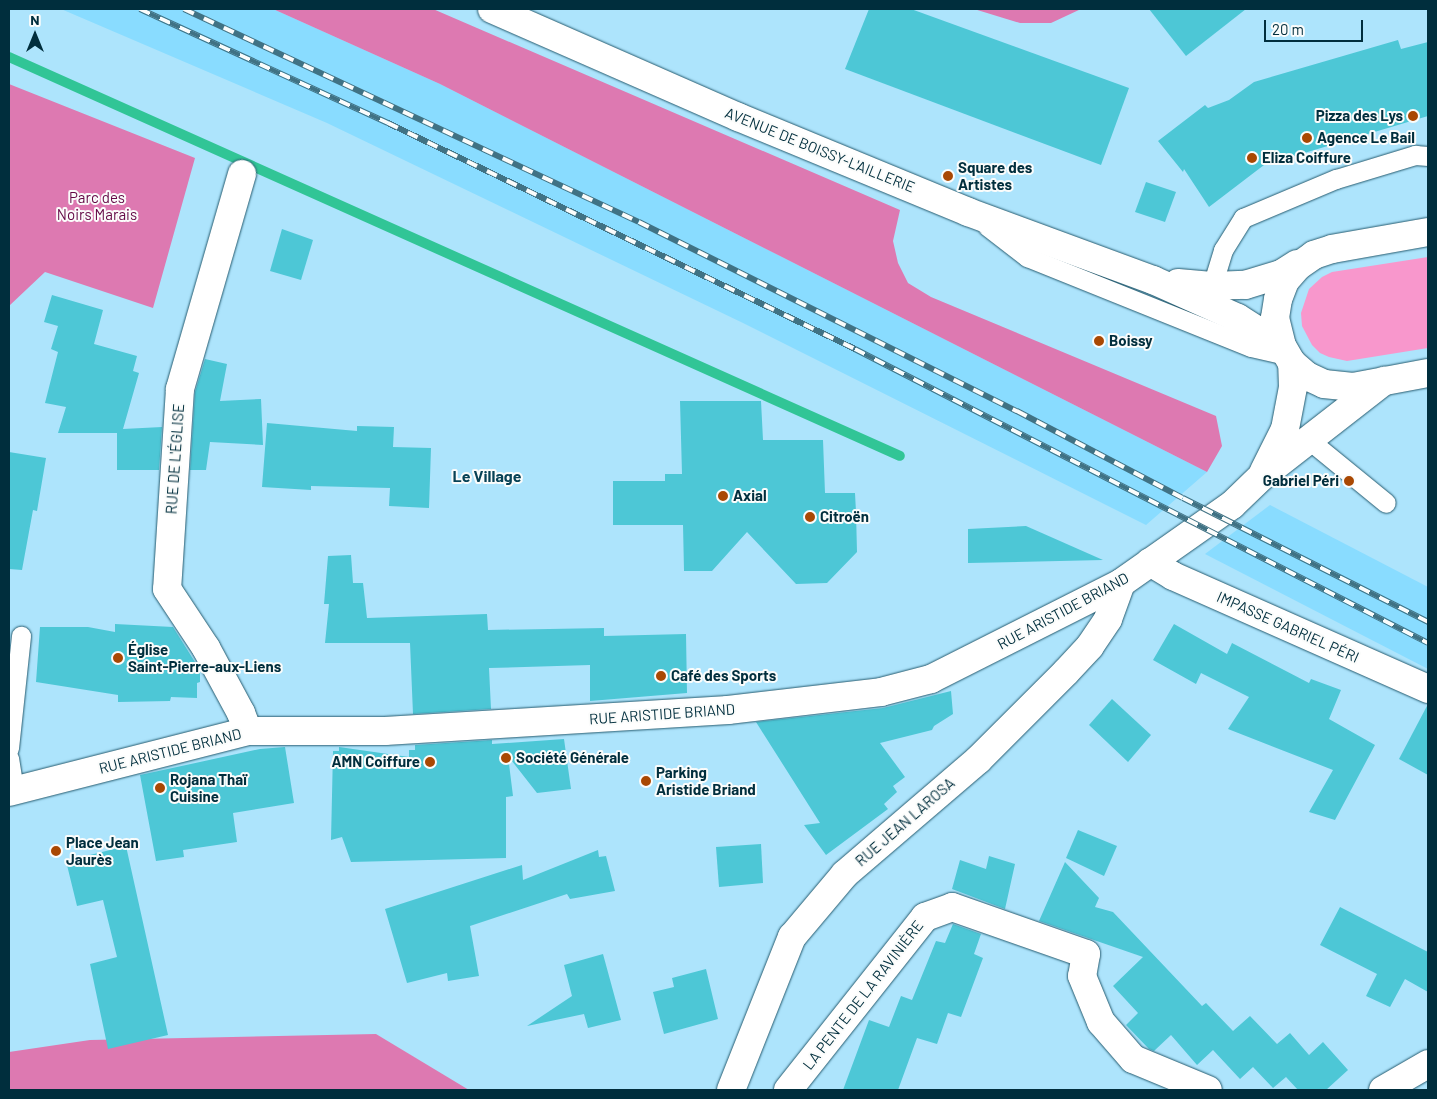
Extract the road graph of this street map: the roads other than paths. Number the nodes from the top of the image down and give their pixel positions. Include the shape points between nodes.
1 (492, 9) edge
2 (1428, 156) edge
3 (242, 174) dead end
4 (968, 212) junction
5 (1428, 232) edge
6 (1305, 260) junction
7 (1153, 280) junction
8 (1212, 286) junction
9 (1287, 355) junction
10 (1428, 373) edge
11 (1384, 381) junction
12 (1309, 440) junction
13 (1262, 476) junction
14 (1386, 503) dead end
15 (1150, 562) junction
16 (1121, 583) junction
17 (21, 636) dead end
18 (1428, 689) edge
19 (248, 731) junction
20 (9, 748) edge
21 (9, 758) edge
22 (11, 791) edge
23 (1428, 1064) edge
24 (731, 1090) edge
25 (788, 1090) edge
26 (1208, 1090) edge
27 (1383, 1090) edge

1 - 4 street, AVENUE DE BOISSY-L'AILLERIE via 738,117
2 - 8 lane via 1415,155 1336,179 1243,218 1223,250
3 - 19 street, RUE DE L'ÉGLISE via 180,389 167,589 206,648
4 - 7 street, AVENUE DE BOISSY-L'AILLERIE
4 - 9 lane via 1027,257 1251,347
5 - 6 street, AVENUE DE BOISSY-L'AILLERIE via 1323,251
6 - 8 street, AVENUE DE BOISSY-L'AILLERIE via 1262,281 1234,287
6 - 9 street, RUE ARISTIDE BRIAND via 1285,281 1278,299 1275,318
7 - 8 street, AVENUE DE BOISSY-L'AILLERIE
7 - 9 street, AVENUE DE BOISSY-L'AILLERIE via 1238,318 1261,331
9 - 11 street, AVENUE DE BOISSY-L'AILLERIE via 1307,376 1334,386 1353,387
9 - 13 street, RUE ARISTIDE BRIAND via 1292,387 1285,428
10 - 11 street, AVENUE DE BOISSY-L'AILLERIE
11 - 12 street, RUE ARISTIDE BRIAND
12 - 13 street, RUE ARISTIDE BRIAND
12 - 14 lane
13 - 15 street, RUE ARISTIDE BRIAND via 1232,504
15 - 16 street, RUE ARISTIDE BRIAND
15 - 18 street, IMPASSE GABRIEL PÉRI via 1173,576
16 - 19 street, RUE ARISTIDE BRIAND via 931,678 881,692 728,710 394,731
16 - 24 street, RUE JEAN LAROSA via 1108,618 1090,646 1066,672 978,760 845,874 792,937
17 - 20 lane
19 - 22 street, RUE ARISTIDE BRIAND
21 - 22 lane
23 - 27 street
25 - 26 street, LA PENTE DE LA RAVINIÈRE via 925,917 952,906 1086,954 1082,976 1101,1022 1133,1059

